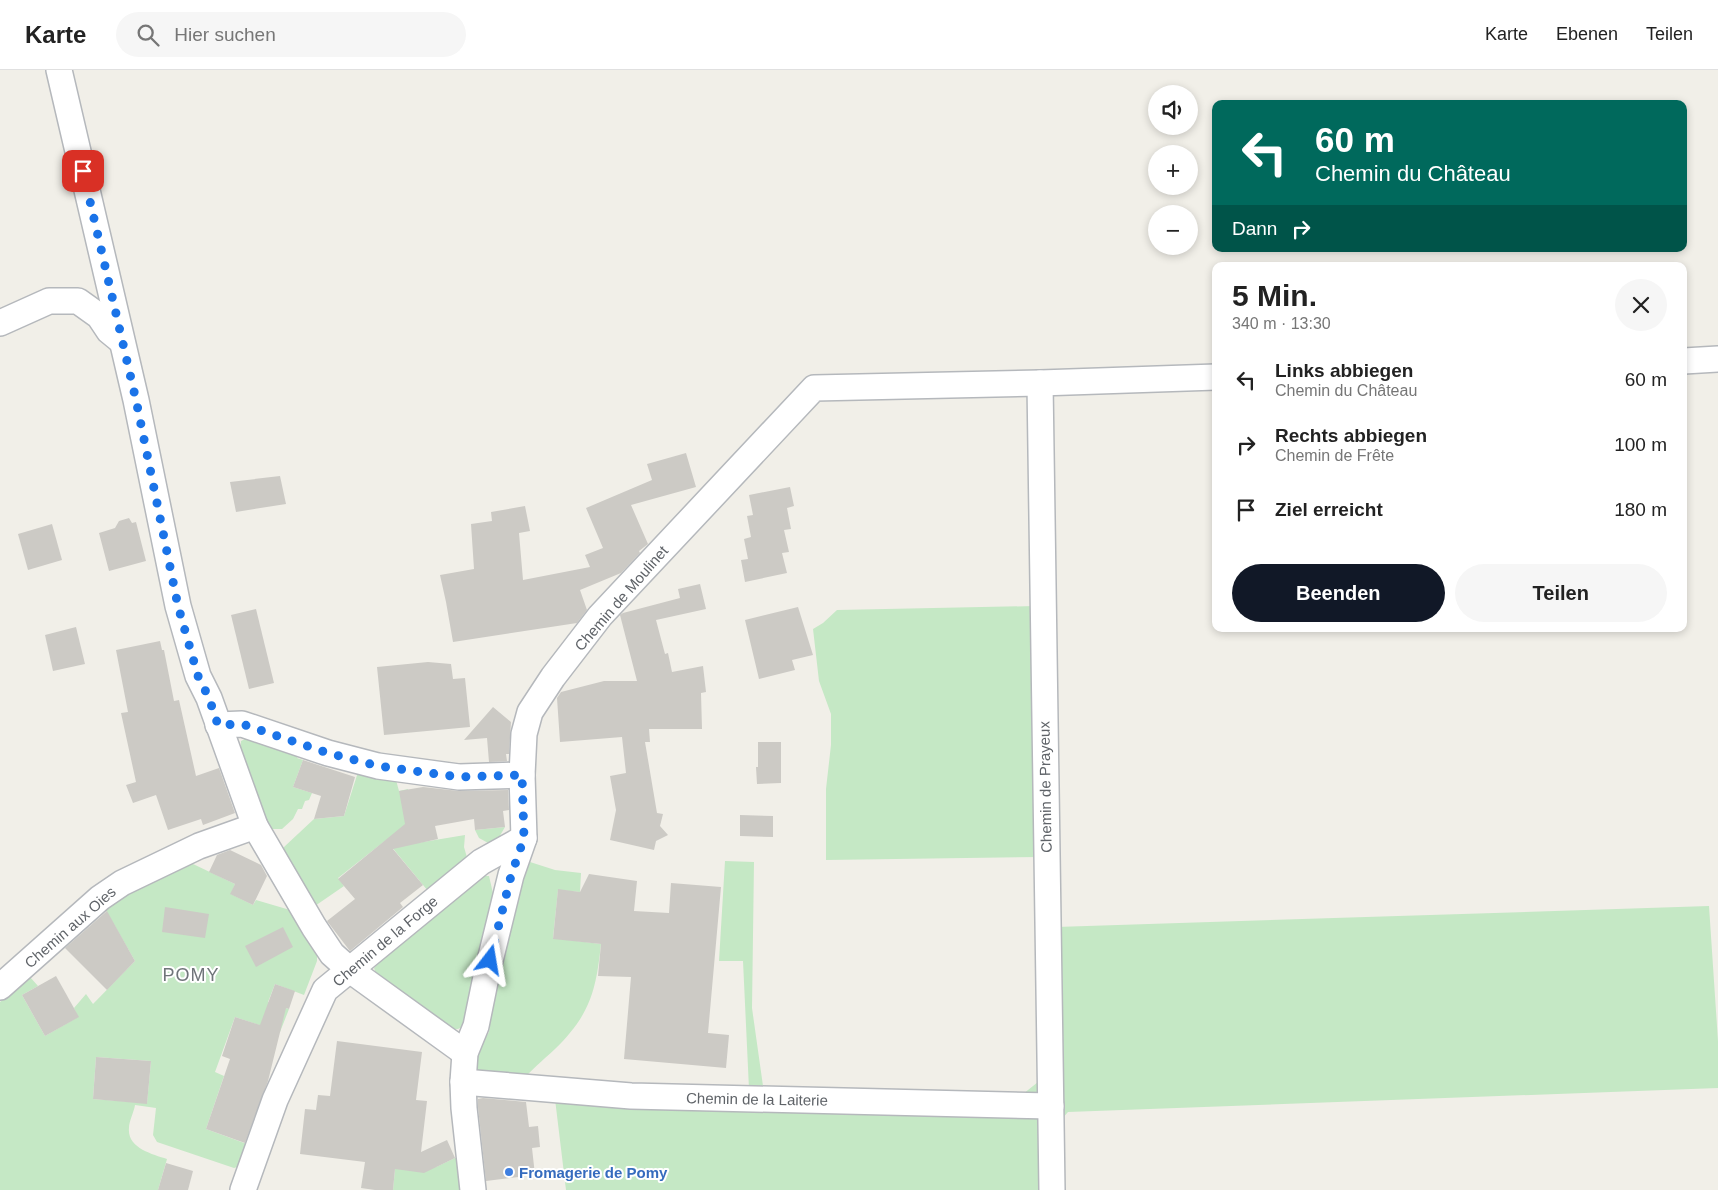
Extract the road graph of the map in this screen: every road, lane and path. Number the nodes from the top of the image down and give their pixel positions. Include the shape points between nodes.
1 (59, 70) edge
2 (0, 323) edge
3 (122, 342) junction
4 (1718, 359) edge
5 (1687, 361) edge
6 (1212, 377) edge
7 (1040, 384) junction
8 (218, 725) junction
9 (522, 775) junction
10 (255, 826) junction
11 (524, 838) junction
12 (350, 970) junction
13 (0, 987) edge
14 (465, 1053) junction
15 (463, 1082) junction
16 (1051, 1106) junction
17 (243, 1190) edge
18 (473, 1190) edge
19 (1052, 1190) edge

1 - 3 street
2 - 3 street via 49,301 78,301 99,316
3 - 8 street via 178,606 198,676
4 - 5 street
6 - 7 street
7 - 9 street, Chemin de Moulinet via 814,388 600,616 553,677 530,712 524,734
7 - 16 street, Chemin de Prayeux
8 - 9 street via 242,724 378,766 459,777
8 - 10 street
9 - 11 street, Chemin de Moulinet
10 - 12 street via 314,927 332,954
10 - 13 street, Chemin aux Oies via 199,846 122,883 100,898
11 - 12 street, Chemin de la Forge via 481,862
11 - 14 street, Chemin de Moulinet via 511,876 476,1026
12 - 14 street
12 - 17 street, Chemin de la Forge via 325,990 275,1100
14 - 15 street, Chemin de Moulinet
15 - 16 street, Chemin de la Laiterie via 631,1096
15 - 18 street, Chemin de Moulinet
16 - 19 street, Chemin de Prayeux

